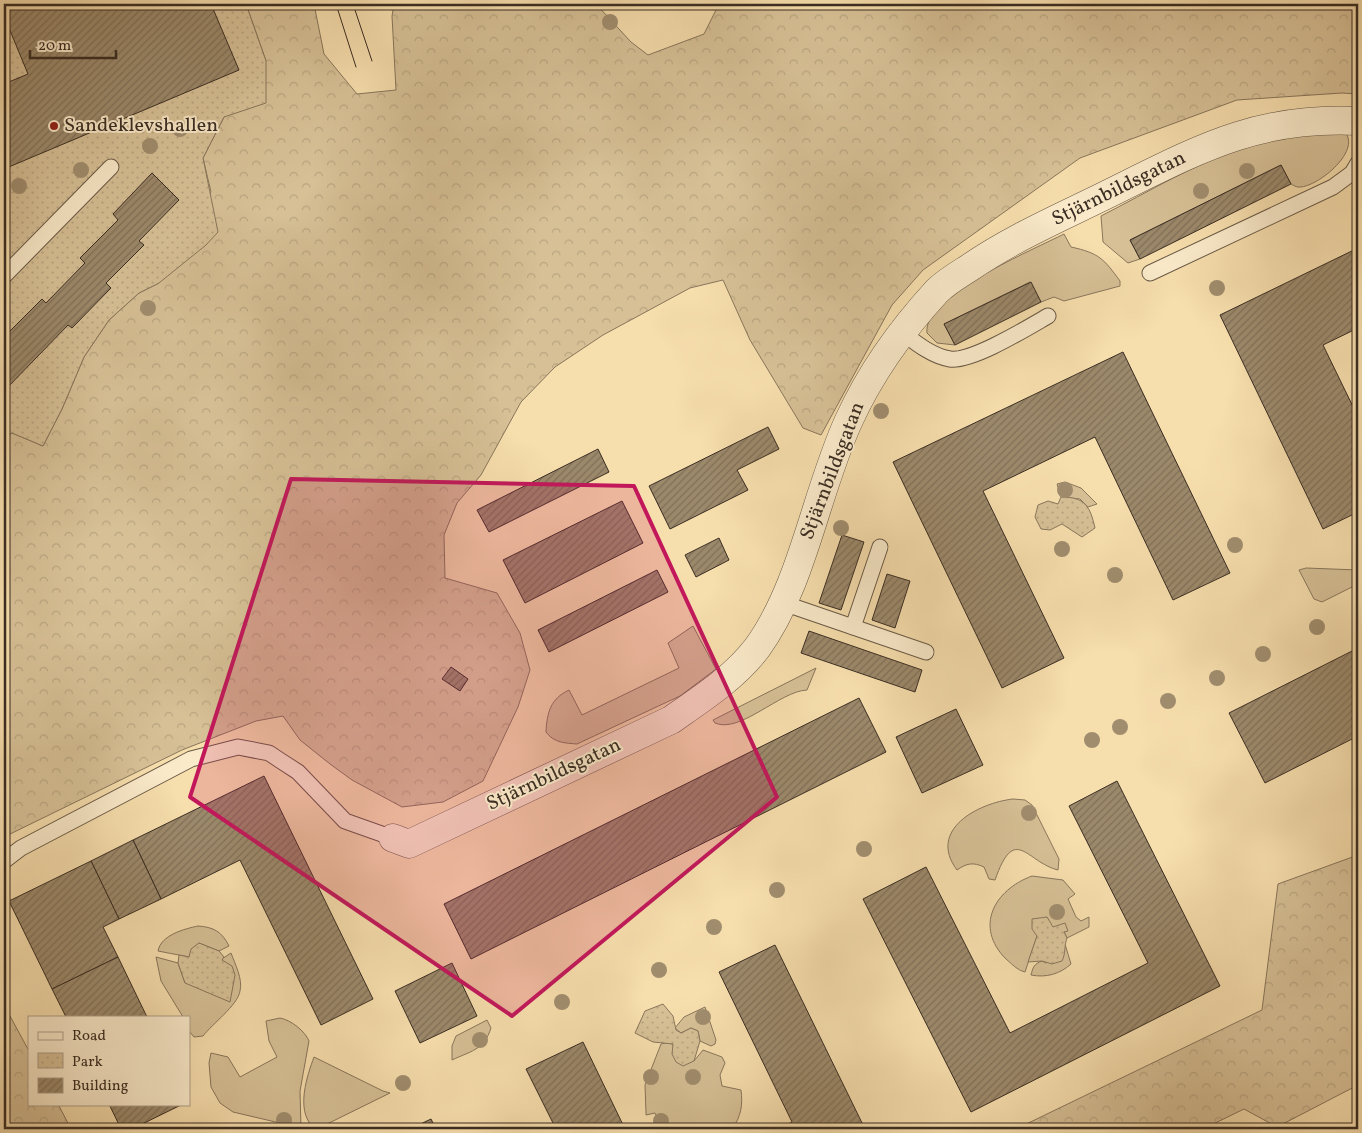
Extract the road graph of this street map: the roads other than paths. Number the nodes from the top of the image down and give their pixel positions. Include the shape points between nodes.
1 (1358, 121) edge
2 (1358, 163) edge
3 (111, 167) dead end
4 (1150, 274) dead end
5 (4, 276) edge
6 (1048, 316) dead end
7 (903, 333) junction
8 (880, 547) dead end
9 (783, 603) junction
10 (853, 627) junction
11 (926, 652) dead end
12 (393, 838) joint
13 (4, 861) edge

1 - 7 street, Stjärnbildsgatan via 1310,120 1262,128 1190,153 999,248 939,289
2 - 4 lane via 1352,173 1333,186
3 - 5 lane
6 - 7 lane via 984,351 950,359
7 - 9 street, Stjärnbildsgatan via 848,421
8 - 10 lane
9 - 10 lane
9 - 12 street, Stjärnbildsgatan via 756,648 734,672 671,720 408,844
10 - 11 lane
12 - 13 lane via 346,821 298,772 268,753 238,747 190,759 20,848

